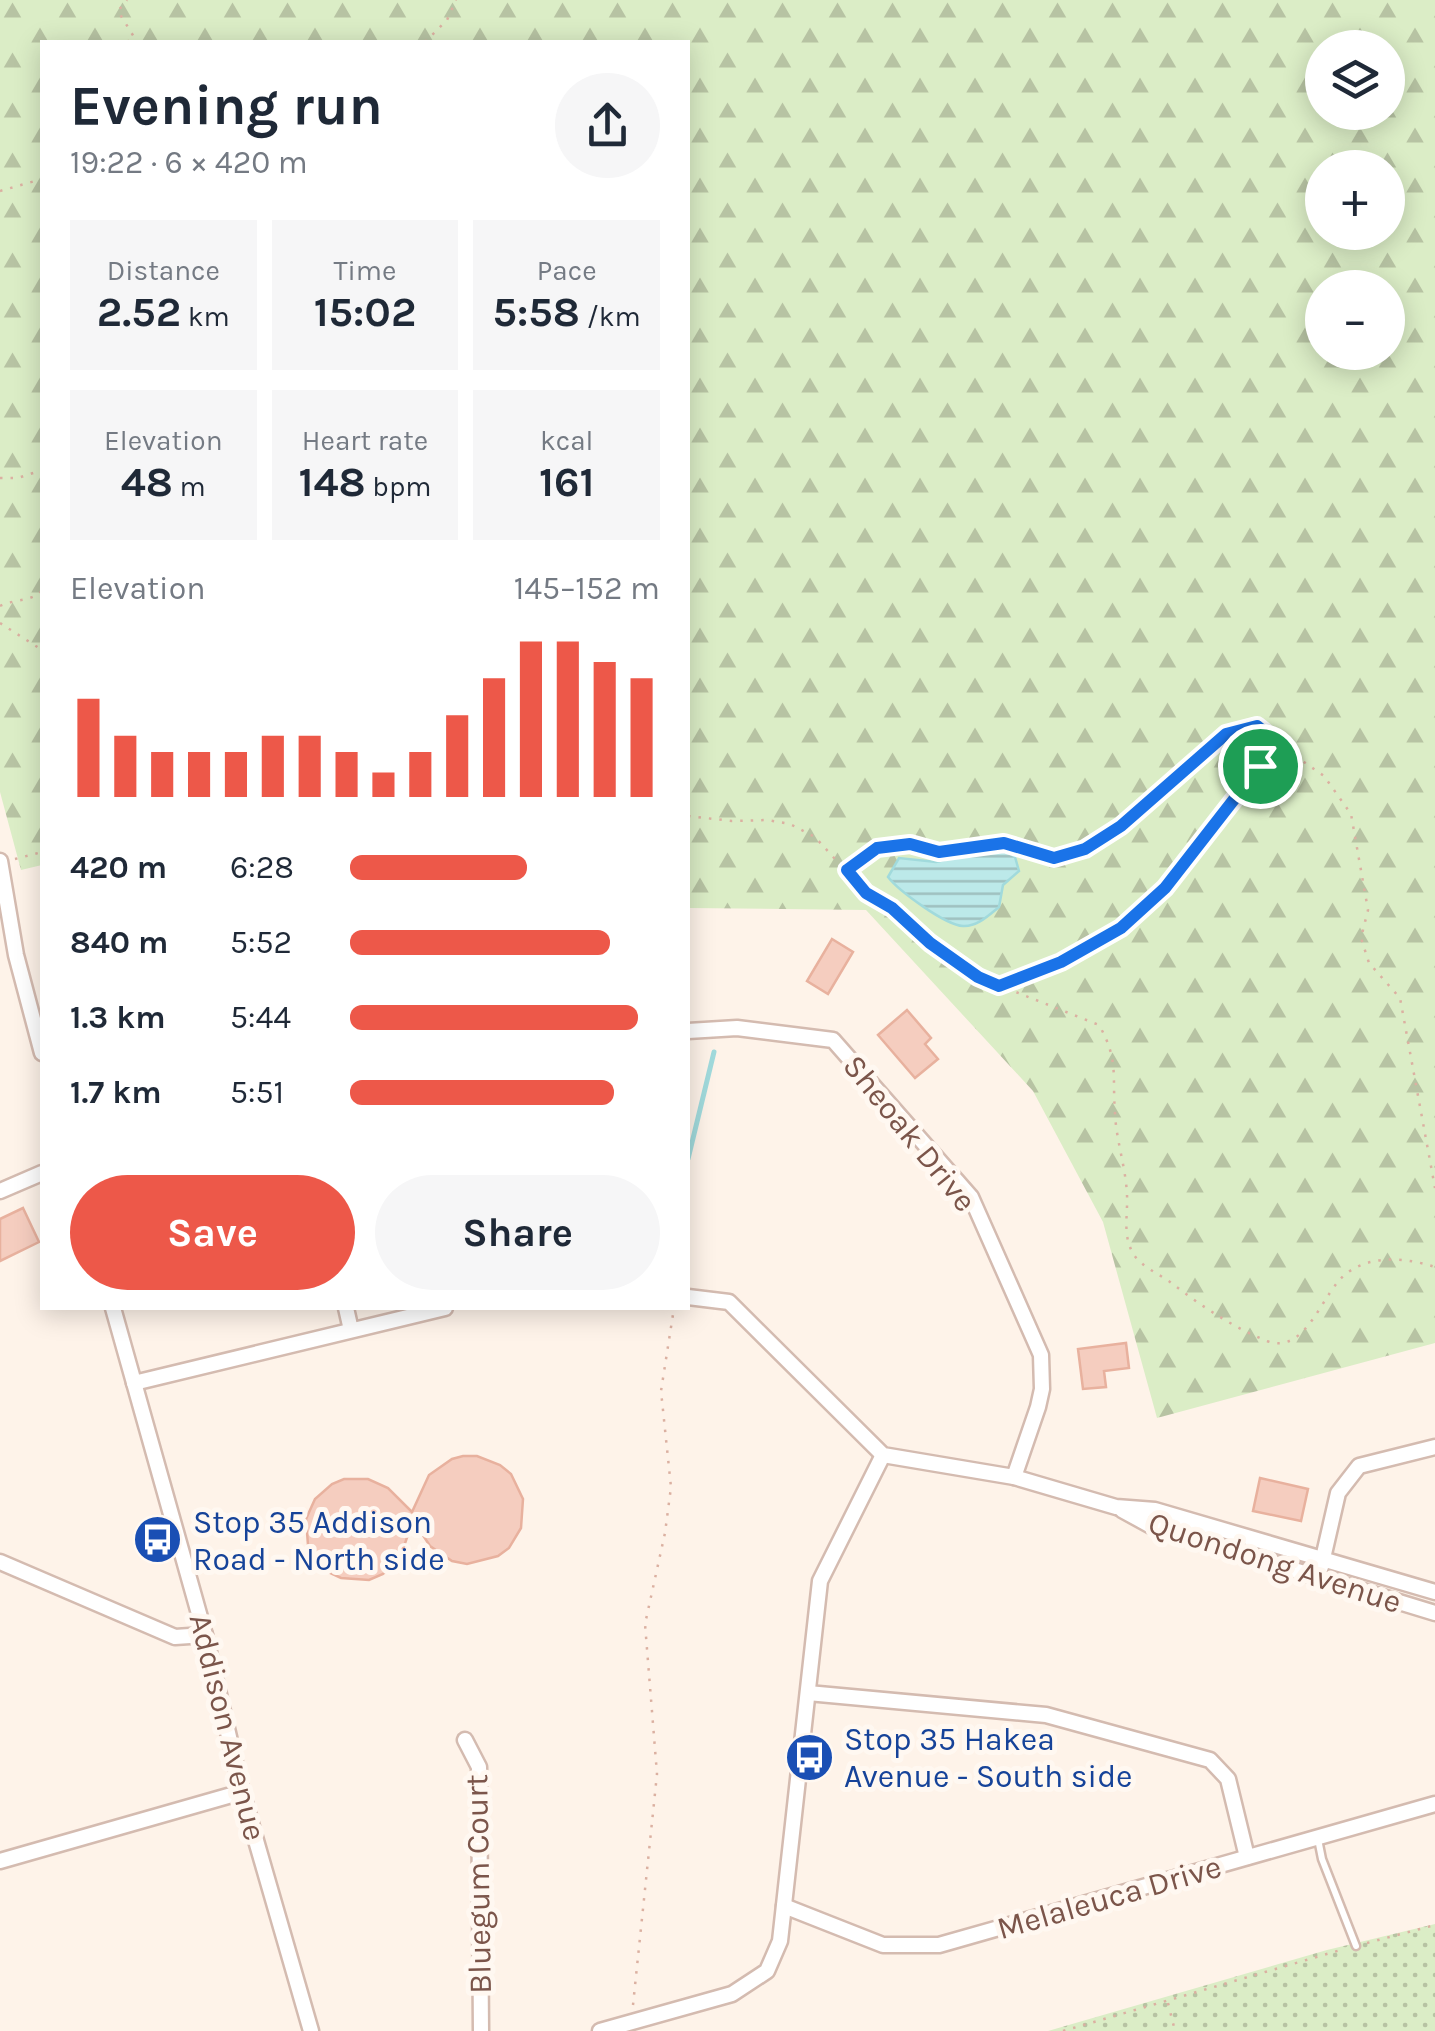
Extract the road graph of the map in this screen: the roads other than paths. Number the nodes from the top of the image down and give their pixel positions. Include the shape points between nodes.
1 (0, 863) edge
2 (16, 955) junction
3 (0, 962) edge
4 (690, 1031) edge
5 (40, 1046) edge
6 (40, 1173) edge
7 (0, 1191) edge
8 (690, 1297) edge
9 (113, 1310) edge
10 (346, 1310) edge
11 (436, 1310) edge
12 (351, 1330) junction
13 (134, 1383) junction
14 (1435, 1447) edge
15 (883, 1454) junction
16 (1014, 1477) junction
17 (1116, 1507) junction
18 (1324, 1558) junction
19 (0, 1562) edge
20 (1318, 1577) junction
21 (1435, 1592) edge
22 (1435, 1612) edge
23 (206, 1635) junction
24 (808, 1693) junction
25 (464, 1740) dead end
26 (242, 1792) junction
27 (1435, 1804) edge
28 (1318, 1837) junction
29 (1247, 1857) junction
30 (0, 1861) edge
31 (784, 1906) junction
32 (1356, 1946) road end
33 (310, 2031) edge
34 (480, 2031) edge
35 (600, 2031) edge

1 - 2 street
2 - 3 street
2 - 5 street
4 - 16 street, Sheoak Drive via 737,1028 833,1040 971,1198 1041,1355 1038,1408
6 - 7 street
8 - 15 street via 729,1302
9 - 13 street, Addison Avenue
10 - 12 street
11 - 12 street
12 - 13 street
13 - 23 street, Addison Avenue
14 - 18 street via 1358,1466 1338,1494
15 - 16 street, Quondong Avenue
15 - 24 street via 820,1581
16 - 17 street, Quondong Avenue
17 - 18 street, Quondong Avenue via 1155,1510
17 - 20 street, Quondong Avenue via 1153,1527
18 - 20 street
18 - 21 street, Quondong Avenue
19 - 23 street via 176,1637
20 - 22 street, Quondong Avenue
23 - 26 street, Addison Avenue
24 - 29 street via 1046,1715 1210,1760 1228,1779
24 - 31 street
25 - 34 street, Bluegum Court via 478,1766
26 - 30 street
26 - 33 street, Addison Avenue
27 - 28 street, Melaleuca Drive
28 - 29 street, Melaleuca Drive
28 - 32 lane
29 - 31 street, Melaleuca Drive via 939,1945 883,1945
31 - 35 street via 767,1971 732,1994

